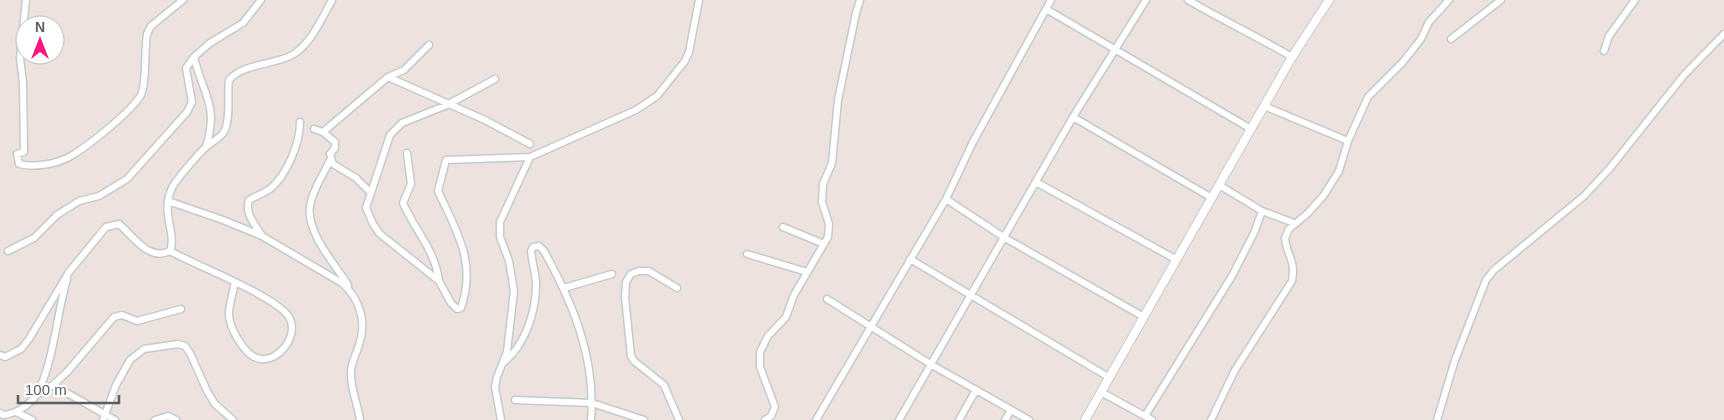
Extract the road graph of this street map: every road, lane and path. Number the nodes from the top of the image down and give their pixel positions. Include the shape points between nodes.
1 (26, 0) edge
2 (183, 0) edge
3 (261, 0) edge
4 (332, 0) edge
5 (699, 0) edge
6 (860, 0) edge
7 (1052, 0) edge
8 (1146, 0) edge
9 (1188, 0) edge
10 (1329, 0) edge
11 (1448, 0) edge
12 (1501, 0) edge
13 (1635, 0) edge
14 (1046, 10) junction
15 (1724, 34) edge
16 (1451, 39) dead end
17 (429, 45) dead end
18 (1115, 50) junction
19 (1604, 51) dead end
20 (194, 57) junction
21 (1292, 57) junction
22 (388, 77) junction
23 (495, 79) dead end
24 (447, 105) junction
25 (1264, 106) junction
26 (1073, 117) junction
27 (300, 122) dead end
28 (314, 128) dead end
29 (1251, 129) junction
30 (323, 132) junction
31 (1348, 141) junction
32 (530, 144) dead end
33 (206, 147) junction
34 (407, 153) dead end
35 (530, 157) junction
36 (330, 160) junction
37 (1036, 182) junction
38 (1219, 185) junction
39 (370, 193) junction
40 (1212, 198) junction
41 (946, 199) junction
42 (168, 201) junction
43 (1262, 211) junction
44 (1294, 223) junction
45 (784, 227) dead end
46 (262, 236) junction
47 (1005, 238) junction
48 (824, 244) junction
49 (8, 250) dead end
50 (170, 251) junction
51 (747, 254) dead end
52 (910, 259) junction
53 (1176, 260) junction
54 (69, 272) junction
55 (807, 272) junction
56 (612, 274) dead end
57 (439, 281) junction
58 (235, 282) junction
59 (564, 288) junction
60 (677, 288) dead end
61 (351, 291) junction
62 (972, 296) junction
63 (827, 299) dead end
64 (181, 309) dead end
65 (1144, 317) junction
66 (869, 327) junction
67 (0, 355) edge
68 (504, 362) junction
69 (932, 365) junction
70 (1110, 378) junction
71 (53, 385) junction
72 (976, 390) junction
73 (1101, 392) junction
74 (35, 396) junction
75 (515, 400) dead end
76 (592, 403) junction
77 (1011, 410) junction
78 (16, 412) junction
79 (0, 413) edge
80 (1145, 416) junction
81 (105, 417) edge
82 (32, 420) edge
83 (115, 420) edge
84 (155, 420) edge
85 (176, 420) edge
86 (233, 420) edge
87 (360, 420) edge
88 (501, 420) edge
89 (591, 420) edge
90 (644, 420) edge
91 (679, 420) edge
92 (765, 420) edge
93 (816, 420) edge
94 (899, 420) edge
95 (959, 420) edge
96 (1005, 420) edge
97 (1029, 420) edge
98 (1085, 420) edge
99 (1152, 420) edge
100 (1211, 420) edge
101 (1437, 420) edge

1 - 2 street via 20,58 24,152 17,154 17,159 19,164 31,167 70,156 116,122 137,100 142,88 150,26
3 - 20 street via 243,23
4 - 33 street via 316,29 294,54 234,75 228,88 225,131
5 - 35 street via 689,52 657,96 614,122
6 - 48 street via 838,100 832,162 823,184 822,202 829,230
7 - 14 street
8 - 18 street
9 - 21 street
10 - 21 street
11 - 31 street via 1402,63 1368,97
12 - 16 street
13 - 19 street via 1609,36
14 - 18 street
14 - 41 street via 973,142
15 - 101 street via 1684,75 1584,196 1486,280 1455,360
17 - 22 street via 404,70
18 - 26 street
18 - 29 street
20 - 33 street via 212,112 212,127
20 - 49 street via 186,68 192,102 187,112 127,179 99,196 79,201 57,215 34,238
21 - 25 street
22 - 24 street
22 - 30 street
23 - 24 street
24 - 32 street via 485,120
24 - 39 street via 396,128 382,155
25 - 29 street
25 - 31 street
26 - 37 street
26 - 40 street
27 - 46 street via 300,133 283,173 268,190 249,200 250,217
28 - 30 street
29 - 38 street
30 - 36 street via 335,142
31 - 44 street via 1339,171 1324,195 1308,214
33 - 42 street via 172,188
34 - 57 street via 411,184 403,203 429,247
35 - 57 street via 446,160 438,191 464,249 466,282 461,308 454,308
35 - 68 street via 500,222 500,237 509,261 514,291
36 - 39 street
36 - 61 street via 312,198 310,218 327,257
37 - 47 street
37 - 53 street
38 - 40 street
38 - 43 street
39 - 57 street via 366,208 377,230
40 - 53 street
41 - 47 street
41 - 52 street
42 - 46 street
42 - 50 street
43 - 44 street
43 - 80 street via 1232,276
44 - 100 street via 1285,238 1292,258 1292,281 1235,370
45 - 48 street
46 - 61 street
47 - 62 street
47 - 65 street
48 - 55 street
50 - 54 street via 158,255 149,252 114,224 106,227
50 - 58 street
51 - 55 street
52 - 62 street
52 - 66 street
53 - 65 street
54 - 67 street via 25,344 12,354
54 - 74 street via 47,364
55 - 92 street via 786,317 768,336 760,352 760,367 775,407
56 - 59 street
58 - 58 street via 281,308 290,319 290,339 274,357 260,359 241,346 228,314
59 - 68 street via 542,248 531,248 535,296 520,347
59 - 76 street via 590,363
60 - 91 street via 655,273 639,271 631,274 626,282 625,296 631,356 664,385
61 - 87 street via 362,318 362,332 351,366
62 - 69 street
62 - 70 street
63 - 66 street
64 - 71 street via 142,321 122,315 114,317
65 - 70 street
66 - 69 street
66 - 93 street
68 - 88 street via 495,387
69 - 72 street
69 - 94 street
70 - 73 street
71 - 74 street
71 - 81 street
72 - 77 street
72 - 95 street
73 - 80 street
73 - 98 street
74 - 78 street
75 - 76 street
76 - 89 street
76 - 90 street
77 - 96 street
77 - 97 street
78 - 79 street
78 - 82 street
80 - 99 street
81 - 83 street
81 - 86 street via 116,385 130,360 144,349 178,344 185,346 190,353 215,404
84 - 85 street via 168,416

